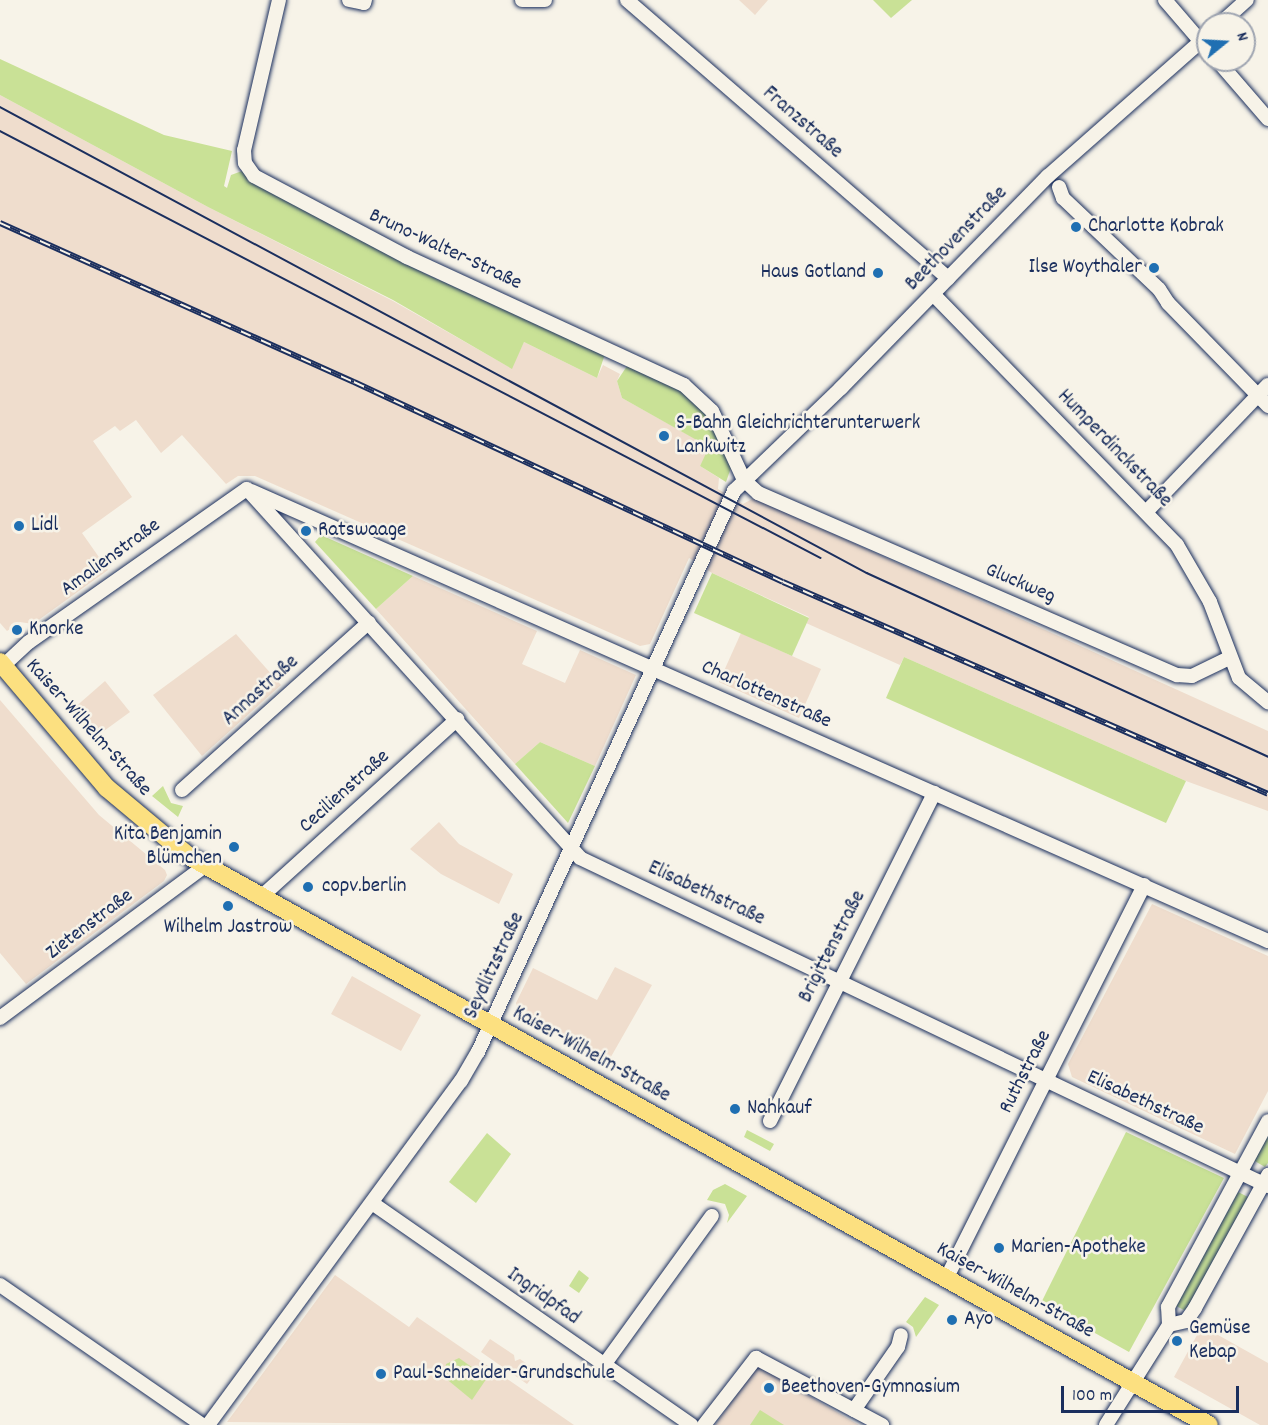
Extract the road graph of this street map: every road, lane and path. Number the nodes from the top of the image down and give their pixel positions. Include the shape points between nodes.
1 (279, 0) edge
2 (349, 0) edge
3 (365, 0) edge
4 (522, 0) edge
5 (545, 0) edge
6 (627, 0) edge
7 (1165, 0) edge
8 (1247, 0) edge
9 (1234, 12) edge
10 (1196, 32) edge
11 (1196, 50) edge
12 (1227, 72) edge
13 (1268, 119) edge
14 (1048, 176) junction
15 (948, 278) junction
16 (933, 294) junction
17 (1265, 394) edge
18 (744, 480) junction
19 (247, 489) junction
20 (1146, 512) junction
21 (369, 622) junction
22 (1229, 658) junction
23 (2, 664) edge
24 (655, 668) junction
25 (1268, 702) edge
26 (457, 719) junction
27 (182, 790) dead end
28 (934, 793) junction
29 (572, 848) junction
30 (205, 866) junction
31 (1144, 885) junction
32 (261, 897) junction
33 (1268, 940) edge
34 (839, 980) junction
35 (0, 1018) edge
36 (491, 1026) junction
37 (1046, 1079) junction
38 (770, 1121) dead end
39 (1268, 1121) edge
40 (1241, 1173) junction
41 (1266, 1181) edge
42 (372, 1203) junction
43 (712, 1216) dead end
44 (946, 1279) junction
45 (0, 1285) edge
46 (1169, 1325) junction
47 (901, 1335) dead end
48 (604, 1365) junction
49 (1132, 1382) junction
50 (854, 1410) junction
51 (202, 1425) edge
52 (208, 1425) edge
53 (691, 1425) edge
54 (704, 1425) edge
55 (882, 1425) edge
56 (1106, 1425) edge
57 (1209, 1425) edge

1 - 18 street, Bruno-Walter-Straße via 244,150 245,163 254,176 407,258 684,385 718,422
2 - 3 street
4 - 5 street
6 - 15 street, Franzstraße
7 - 10 street
8 - 9 street
11 - 14 street, Beethovenstraße
12 - 13 street
14 - 15 street, Beethovenstraße
14 - 17 street via 1063,198 1101,236 1110,239
15 - 16 street, Beethovenstraße
16 - 18 street, Beethovenstraße
16 - 20 street, Humperdinckstraße
17 - 20 street
18 - 22 street, Gluckweg via 758,493 1166,670 1192,676
18 - 24 street, Seydlitzstraße via 734,491
19 - 21 street, Elisabethstraße
19 - 23 street, Amalienstraße
19 - 24 street, Charlottenstraße
20 - 22 street, Humperdinckstraße via 1177,545 1196,574
21 - 26 street, Elisabethstraße
21 - 27 street, Annastraße
22 - 25 street via 1239,678
23 - 30 main road, Kaiser-Wilhelm-Straße via 112,793 156,832
24 - 28 street, Charlottenstraße
24 - 29 street, Seydlitzstraße
26 - 29 street, Elisabethstraße
26 - 32 street, Cecilienstraße
28 - 31 street, Charlottenstraße
28 - 34 street, Brigittenstraße
29 - 34 street, Elisabethstraße via 580,858
29 - 36 street, Seydlitzstraße
30 - 32 main road, Kaiser-Wilhelm-Straße
30 - 35 street, Zietenstraße
31 - 33 street, Charlottenstraße
31 - 37 street, Ruthstraße
32 - 36 main road, Kaiser-Wilhelm-Straße
34 - 37 street, Elisabethstraße
34 - 38 street, Brigittenstraße
36 - 42 street, Seydlitzstraße via 461,1081
36 - 44 main road, Kaiser-Wilhelm-Straße
37 - 40 street, Elisabethstraße
37 - 44 street, Ruthstraße
39 - 40 street
40 - 41 street, Elisabethstraße
40 - 46 street via 1168,1307
41 - 46 street via 1195,1308 1186,1321
42 - 48 street, Ingridpfad
42 - 52 street, Seydlitzstraße
43 - 48 street
44 - 49 main road, Kaiser-Wilhelm-Straße
45 - 51 street
46 - 49 street
47 - 50 street via 898,1347
48 - 53 street, Ingridpfad
49 - 56 street
49 - 57 main road, Kaiser-Wilhelm-Straße
50 - 54 street via 756,1358
50 - 55 street

